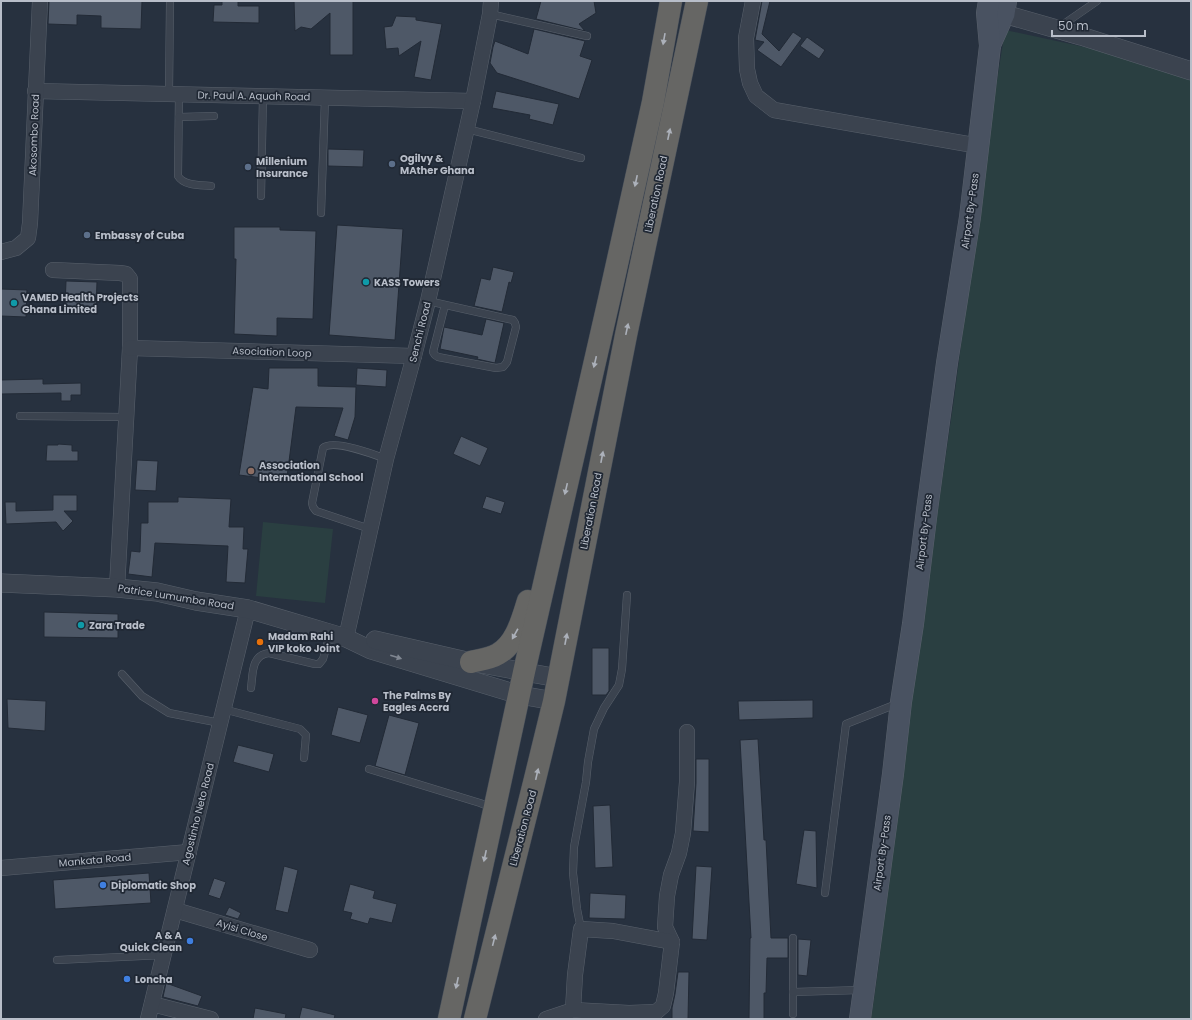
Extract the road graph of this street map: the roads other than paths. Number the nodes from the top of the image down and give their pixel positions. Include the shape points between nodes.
1 (40, 1) edge
2 (170, 1) edge
3 (671, 1) edge
4 (697, 1) edge
5 (753, 1) edge
6 (1097, 1) edge
7 (996, 7) edge
8 (490, 8) edge
9 (1056, 29) junction
10 (587, 36) dead end
11 (1191, 71) edge
12 (35, 91) junction
13 (174, 94) junction
14 (263, 96) junction
15 (325, 98) junction
16 (473, 101) junction
17 (214, 116) dead end
18 (179, 117) junction
19 (467, 129) junction
20 (979, 146) junction
21 (581, 158) dead end
22 (211, 186) dead end
23 (261, 196) dead end
24 (321, 213) dead end
25 (1, 252) edge
26 (53, 270) dead end
27 (428, 300) junction
28 (445, 305) junction
29 (130, 348) junction
30 (414, 356) junction
31 (20, 416) dead end
32 (126, 417) junction
33 (386, 459) junction
34 (370, 529) junction
35 (549, 562) junction
36 (1, 583) edge
37 (117, 588) junction
38 (627, 595) dead end
39 (248, 609) junction
40 (338, 636) junction
41 (470, 662) junction
42 (524, 672) junction
43 (122, 674) dead end
44 (558, 678) junction
45 (251, 688) dead end
46 (524, 696) junction
47 (554, 701) junction
48 (901, 702) junction
49 (222, 716) junction
50 (686, 732) dead end
51 (304, 758) dead end
52 (369, 769) dead end
53 (495, 808) junction
54 (189, 852) junction
55 (1, 868) edge
56 (506, 890) junction
57 (825, 893) dead end
58 (175, 910) junction
59 (581, 929) junction
60 (793, 938) dead end
61 (672, 942) junction
62 (310, 950) dead end
63 (164, 955) junction
64 (57, 960) dead end
65 (863, 990) junction
66 (793, 992) junction
67 (152, 1004) junction
68 (573, 1010) junction
69 (793, 1014) dead end
70 (148, 1019) edge
71 (211, 1019) edge
72 (449, 1019) edge
73 (475, 1019) edge
74 (546, 1019) edge
75 (860, 1019) edge

1 - 12 street, Akosombo Road
2 - 13 lane
3 -> 35 highway via 651,110 608,308
44 -> 4 highway, Liberation Road
5 - 20 street via 746,38 747,69 756,96 774,110
6 - 9 lane
7 - 9 street
7 - 20 main road, Airport By-Pass
8 - 10 lane
8 - 16 street, Senchi Road
9 - 11 street
12 - 13 street, Dr. Paul A. Aquah Road
12 - 25 street, Akosombo Road via 28,238 16,248
13 - 14 street, Dr. Paul A. Aquah Road
13 - 18 lane
14 - 15 street, Dr. Paul A. Aquah Road
14 - 23 lane
15 - 16 street, Dr. Paul A. Aquah Road
15 - 24 lane
16 - 19 street, Senchi Road
17 - 18 lane
18 - 22 lane via 178,176 185,182
19 - 21 lane
19 - 27 street, Senchi Road
20 - 48 main road, Airport By-Pass
26 - 29 street via 126,274 130,279
27 - 28 lane
27 - 30 street, Senchi Road
28 - 28 lane via 513,320 516,327 507,362 503,367 496,368 435,355 433,352
29 - 30 street, Asociation Loop
29 - 32 street
30 - 33 street, Senchi Road
31 - 32 lane
32 - 37 street
33 - 34 street, Senchi Road
33 - 34 lane via 361,450 331,444 323,448 313,507 316,511
34 - 40 street, Senchi Road
35 -> 41 highway via 532,588 522,622 514,638 498,654
35 - 42 highway
36 - 37 street, Patrice Lumumba Road
37 - 39 street, Patrice Lumumba Road via 157,592
38 - 59 lane via 619,685 594,729 574,847 577,909
39 - 40 street, Patrice Lumumba Road
39 - 49 street, Agostinho Neto Road
40 - 41 street, Patrice Lumumba Road via 376,640
40 - 45 lane via 319,664 269,653 262,654 256,660
40 -> 46 street, Patrice Lumumba Road via 371,650
41 - 42 street, Patrice Lumumba Road
42 - 44 street, Patrice Lumumba Road
42 - 46 highway
43 - 49 lane via 142,696 169,713
44 - 47 highway, Liberation Road
46 - 47 street, Patrice Lumumba Road
46 - 53 highway
46 - 56 highway via 526,730 500,842
56 -> 47 highway, Liberation Road
48 - 57 lane via 846,724
48 - 65 main road, Airport By-Pass
49 - 51 lane via 300,729 306,735
49 - 54 street, Agostinho Neto Road
50 - 61 street via 687,782 683,833 667,896 665,927
52 - 53 lane
53 -> 72 highway
54 - 55 street, Mankata Road
54 - 58 street, Agostinho Neto Road
73 -> 56 highway, Liberation Road
58 - 62 street, Ayisi Close
58 - 63 street, Agostinho Neto Road
59 - 61 street via 613,931
59 - 68 street
60 - 66 lane
61 - 68 street via 666,993 663,1006 656,1012
63 - 64 lane
63 - 67 street, Agostinho Neto Road
65 - 66 lane
65 - 75 main road, Airport By-Pass
66 - 69 lane
67 - 70 street, Agostinho Neto Road
67 - 71 street
68 - 74 street

